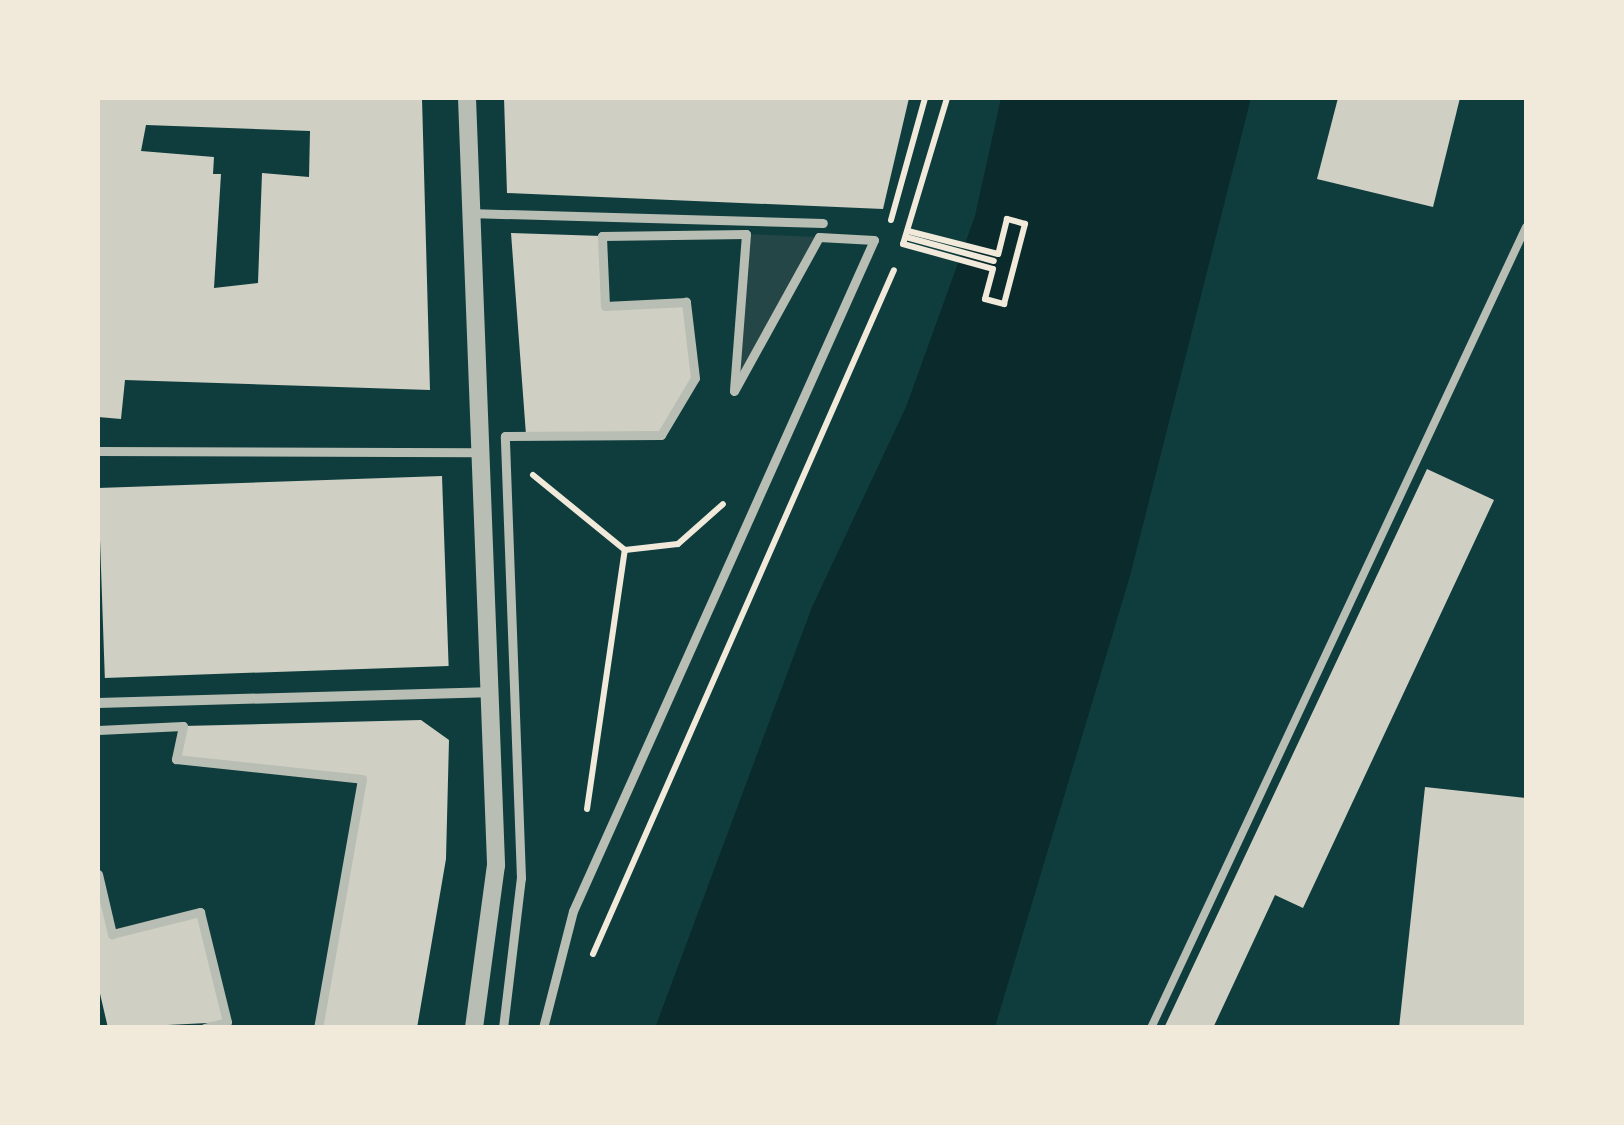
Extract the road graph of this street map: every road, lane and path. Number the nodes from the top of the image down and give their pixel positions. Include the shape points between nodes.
1 (467, 98) edge
2 (947, 98) edge
3 (466, 213) junction
4 (823, 223) dead end
5 (1526, 227) edge
6 (906, 238) junction
7 (994, 262) dead end
8 (841, 404) junction
9 (98, 450) edge
10 (475, 452) junction
11 (506, 452) junction
12 (784, 452) junction
13 (731, 498) dead end
14 (624, 550) junction
15 (487, 692) junction
16 (98, 703) edge
17 (98, 730) edge
18 (592, 870) junction
19 (98, 874) edge
20 (621, 890) junction
21 (588, 966) dead end
22 (205, 1028) edge
23 (318, 1028) edge
24 (474, 1028) edge
25 (503, 1028) edge
26 (543, 1028) edge
27 (1151, 1028) edge

1 - 3 street
2 - 6 path
3 - 4 street
3 - 10 street
5 - 27 lane
6 - 6 path via 998,254 1007,220 1026,224 1004,304 985,299 992,269
6 - 7 path
6 - 8 path
8 - 12 path
8 - 20 path
9 - 10 street
10 - 15 street
11 - 12 street via 506,436 661,435 695,378 686,302 606,306 602,236 746,234 734,391 819,237 874,240
11 - 14 path
11 - 25 street via 521,878
12 - 18 street
13 - 14 path via 678,544
14 - 18 path via 600,678 582,862
15 - 16 street
15 - 24 street via 496,865
17 - 23 street via 183,726 176,758 362,779
18 - 20 path
18 - 26 street
19 - 22 street via 112,934 200,912 226,1022
20 - 21 path

